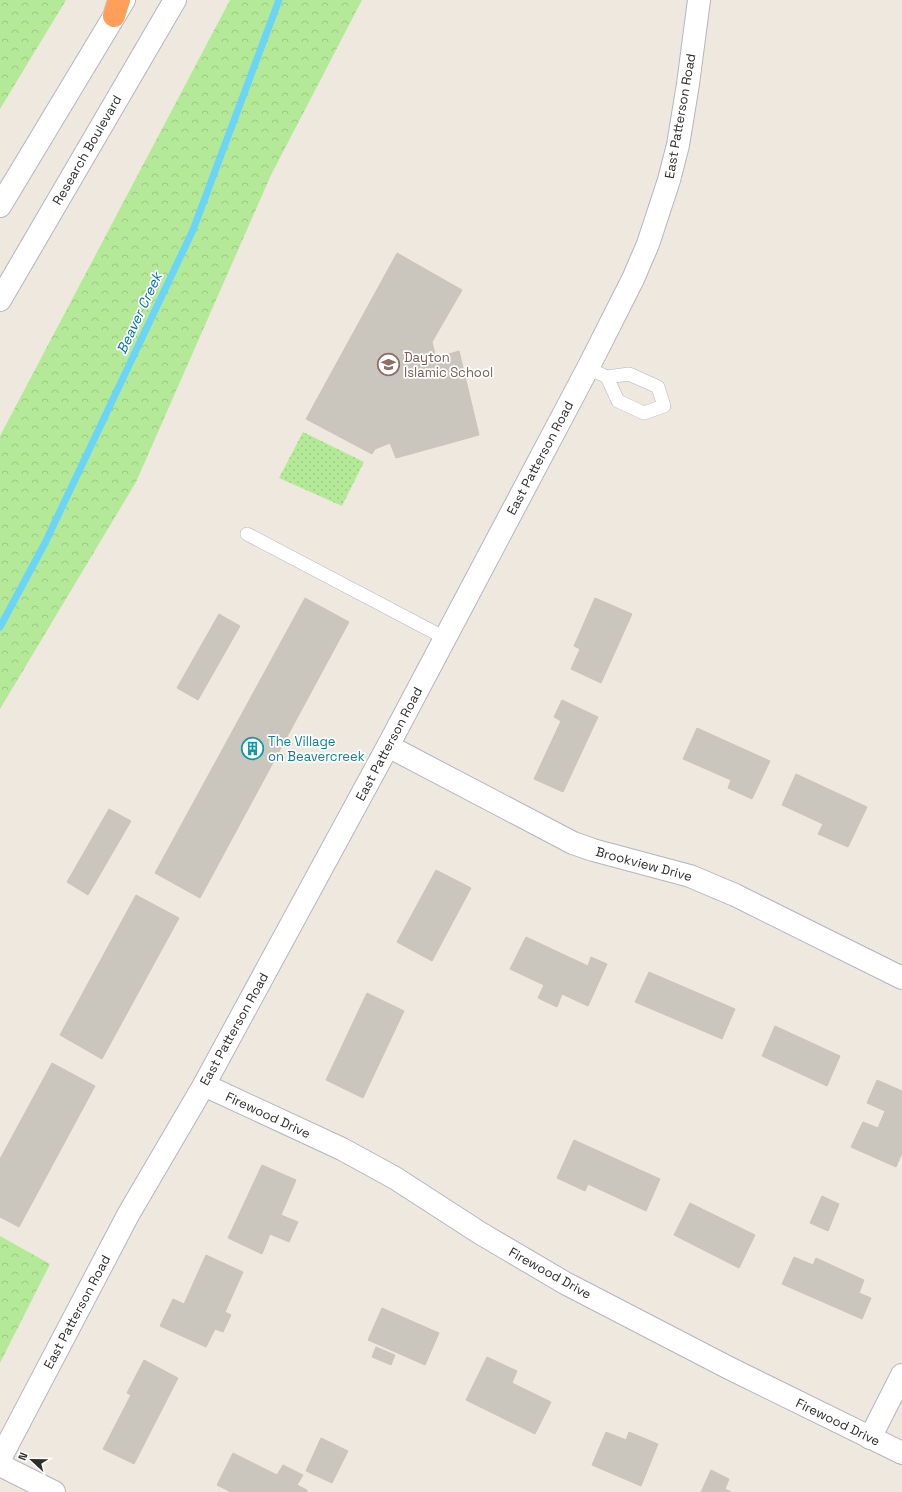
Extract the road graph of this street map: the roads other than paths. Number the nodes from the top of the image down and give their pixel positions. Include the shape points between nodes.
1 (175, 0) edge
2 (699, 0) edge
3 (119, 5) edge
4 (0, 206) edge
5 (0, 300) edge
6 (247, 534) dead end
7 (445, 638) junction
8 (388, 746) junction
9 (902, 978) edge
10 (204, 1085) junction
11 (902, 1374) edge
12 (870, 1438) junction
13 (902, 1454) edge
14 (0, 1459) edge
15 (0, 1465) edge
16 (54, 1492) edge

1 - 5 street, Research Boulevard
2 - 7 street, East Patterson Road via 678,145 669,180 648,244 597,373
3 - 4 street
6 - 7 lane
7 - 8 street, East Patterson Road
8 - 9 street, Brookview Drive via 573,843 690,876 735,895
8 - 10 street, East Patterson Road
10 - 12 street, Firewood Drive via 348,1153 395,1178 480,1233 565,1283
10 - 14 street, East Patterson Road via 128,1215
11 - 12 street
12 - 13 street, Firewood Drive
15 - 16 street

